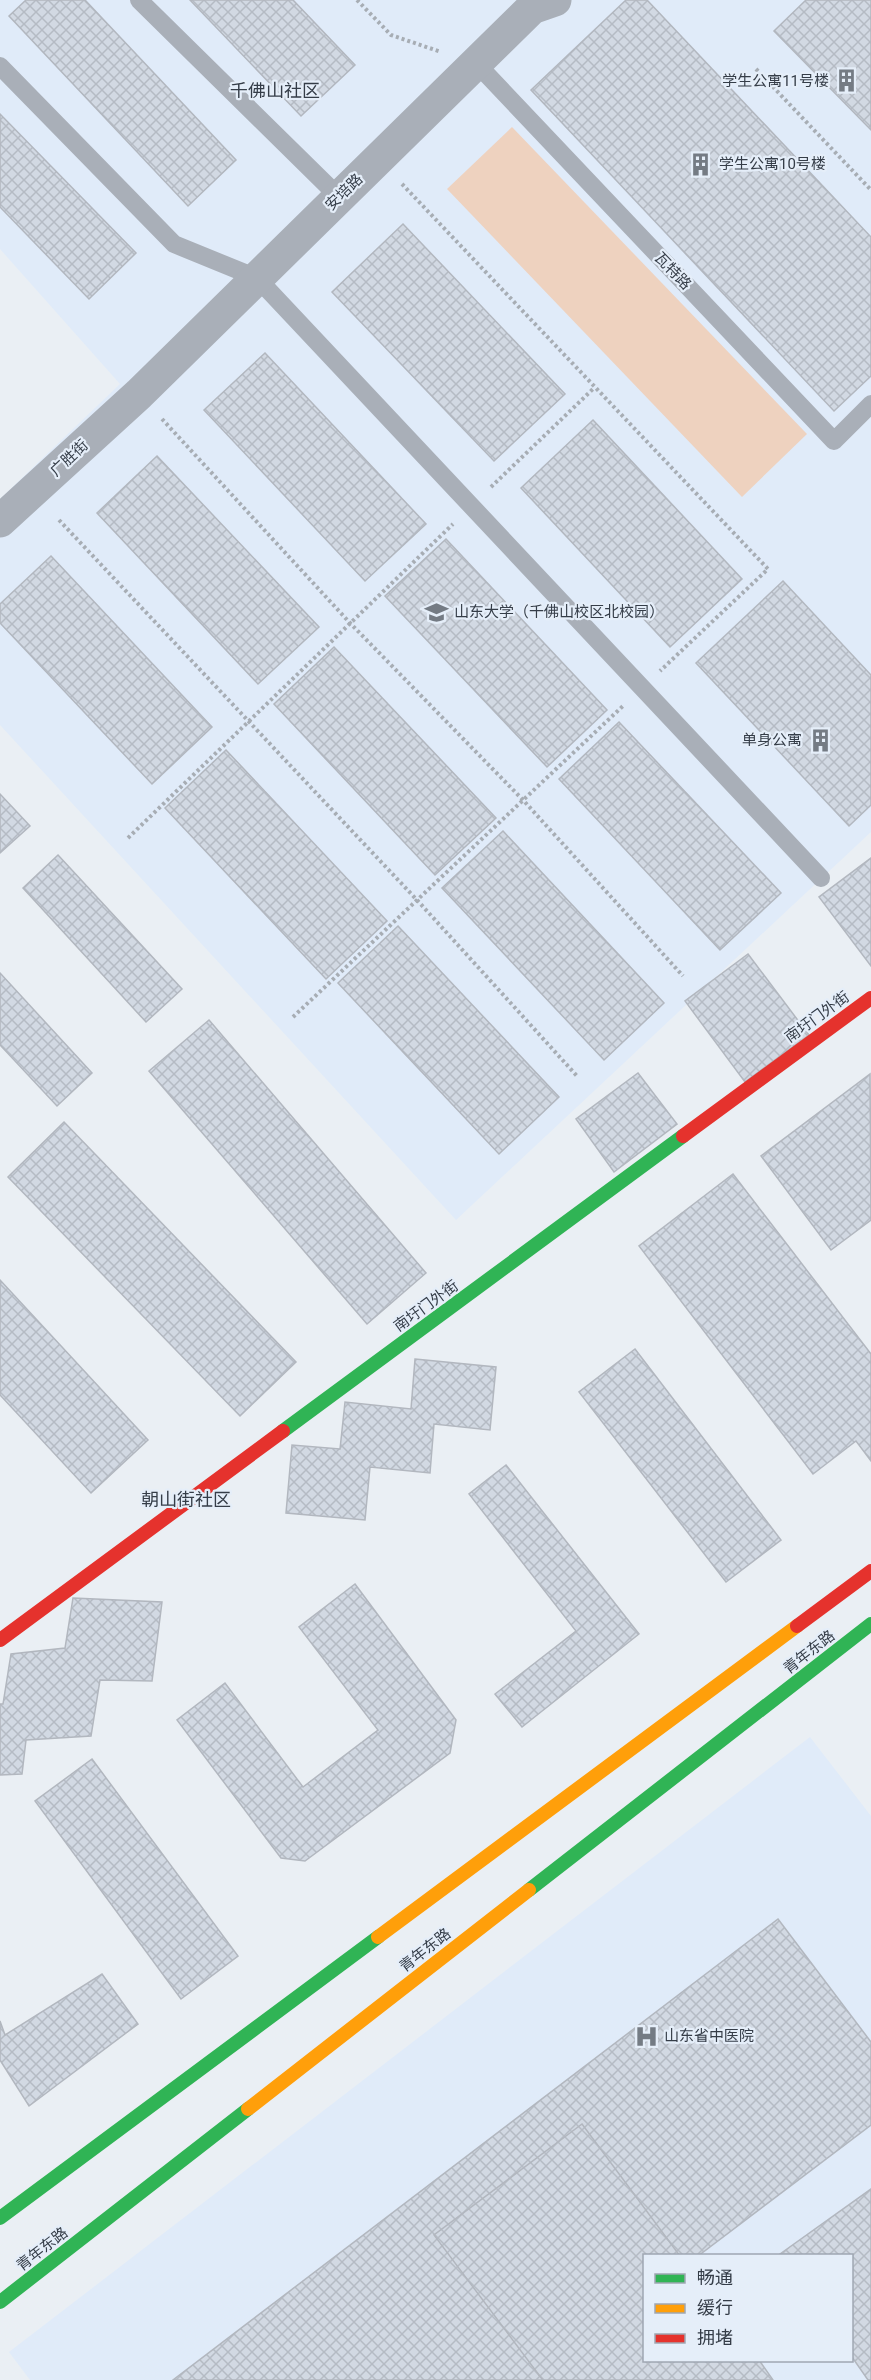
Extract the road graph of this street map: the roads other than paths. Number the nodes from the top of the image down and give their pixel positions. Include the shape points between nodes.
1 (139, 0) edge
2 (555, 0) edge
3 (476, 63) junction
4 (0, 66) edge
5 (339, 197) junction
6 (257, 278) junction
7 (139, 394) joint
8 (871, 404) edge
9 (0, 521) edge
10 (821, 878) dead end
11 (871, 998) edge
12 (871, 1571) edge
13 (871, 1624) edge
14 (0, 1640) edge
15 (0, 2218) edge
16 (0, 2302) edge

1 - 5 lane
2 - 3 street, 安培路 via 532,8
3 - 5 street, 安培路
3 - 8 lane, 瓦特路 via 834,441
4 - 6 lane via 174,244
5 - 6 street, 安培路
6 - 7 street, 安培路
6 - 10 lane
7 - 9 street, 广胜街
11 - 14 main road, 南圩门外街
12 - 15 main road, 青年东路
13 - 16 main road, 青年东路

